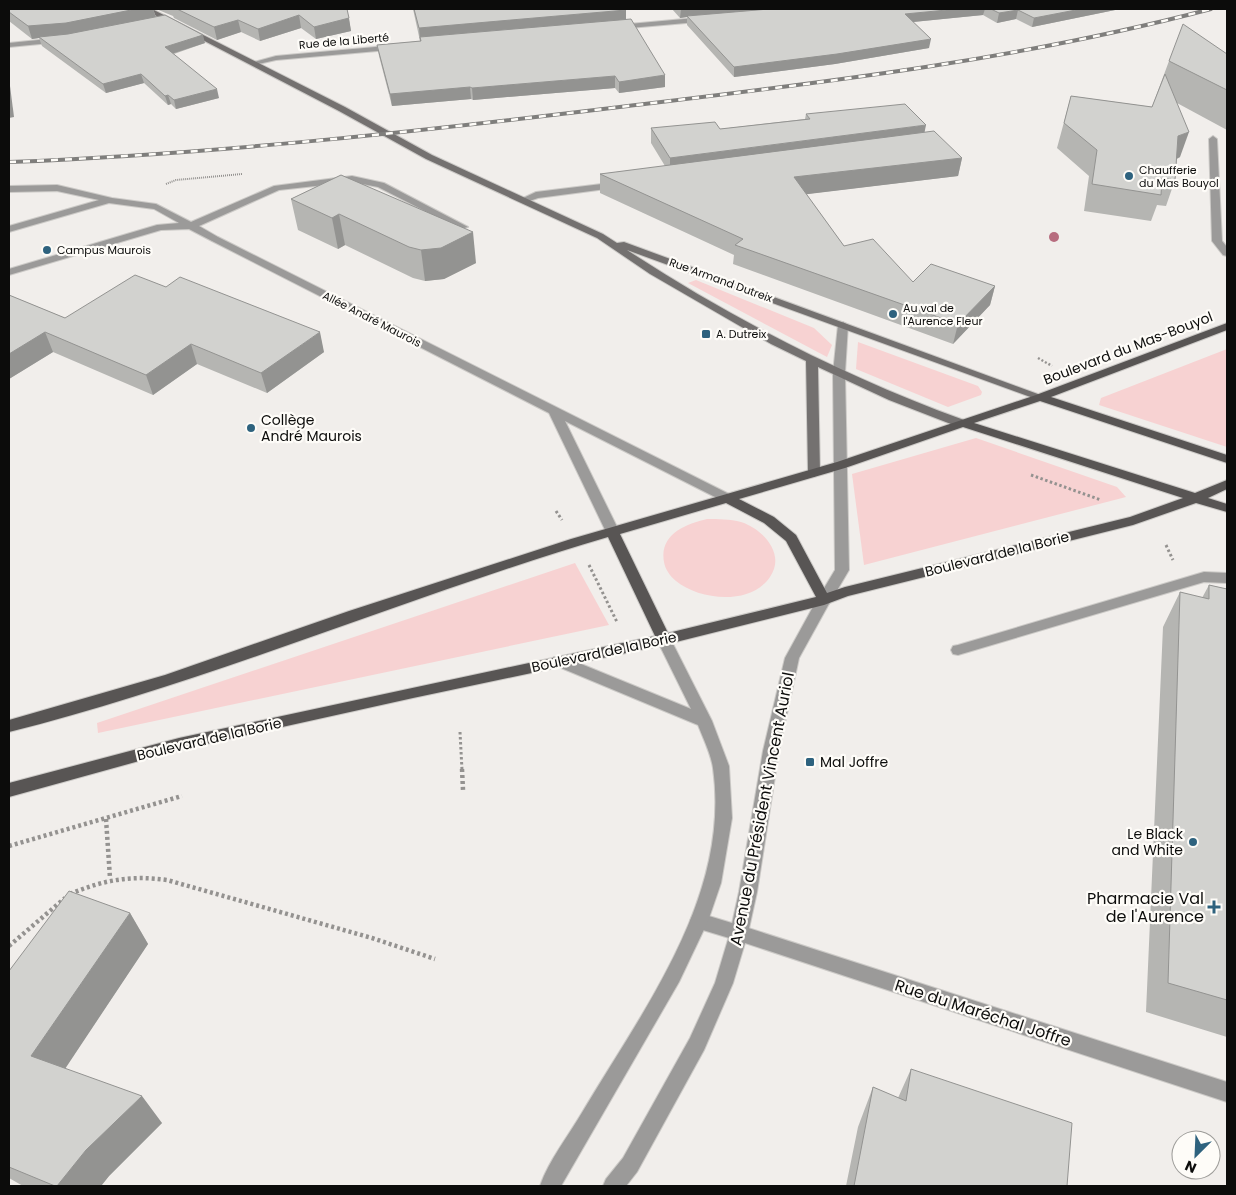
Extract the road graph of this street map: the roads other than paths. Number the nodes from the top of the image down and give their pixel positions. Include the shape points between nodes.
1 (147, 9) edge
2 (717, 18) edge
3 (169, 19) junction
4 (155, 23) edge
5 (608, 28) edge
6 (70, 39) edge
7 (9, 45) edge
8 (409, 46) edge
9 (254, 63) junction
10 (1213, 139) dead end
11 (625, 184) edge
12 (9, 189) edge
13 (109, 200) junction
14 (524, 200) junction
15 (191, 226) junction
16 (463, 227) edge
17 (9, 229) edge
18 (600, 236) junction
19 (1222, 242) edge
20 (1227, 252) edge
21 (9, 272) edge
22 (843, 325) junction
23 (1227, 326) edge
24 (812, 360) junction
25 (839, 373) junction
26 (1040, 397) junction
27 (554, 411) junction
28 (960, 423) junction
29 (1227, 459) edge
30 (841, 465) junction
31 (814, 473) junction
32 (1227, 484) edge
33 (727, 498) junction
34 (1196, 498) junction
35 (1227, 508) edge
36 (613, 533) junction
37 (1227, 578) edge
38 (824, 600) junction
39 (664, 640) junction
40 (958, 650) dead end
41 (559, 661) junction
42 (704, 721) junction
43 (9, 726) edge
44 (9, 790) edge
45 (699, 921) junction
46 (739, 933) junction
47 (1227, 1092) edge
48 (550, 1186) edge
49 (613, 1186) edge

1 - 3 main road
2 - 5 street
3 - 4 street
3 - 9 main road
6 - 7 street
8 - 9 street, Rue de la Liberté via 276,58
9 - 14 main road via 429,156
10 - 19 street
11 - 14 street via 536,195
12 - 13 street via 57,188
13 - 15 street, Allée André Maurois via 156,207
13 - 17 street, Allée André Maurois
14 - 18 main road
15 - 16 street via 277,188 352,179 382,185
15 - 21 street via 160,228
15 - 27 street, Allée André Maurois
18 - 22 main road, Rue Armand Dutreix
18 - 24 main road via 654,272
19 - 20 street
22 - 25 street
22 - 26 main road, Rue Armand Dutreix
23 - 26 main road, Boulevard du Mas-Bouyol
24 - 25 main road
24 - 31 main road
25 - 28 main road
25 - 30 street
26 - 28 main road
26 - 29 main road
27 - 33 street, Allée André Maurois
27 - 36 street
28 - 30 main road
28 - 34 main road
30 - 31 main road
30 - 38 street, Avenue du Président Vincent Auriol via 842,570
31 - 33 main road
32 - 34 main road, Boulevard de la Borie
33 - 36 main road
33 - 38 main road, Allée André Maurois via 768,520 791,538
34 - 35 main road
34 - 38 main road, Boulevard de la Borie via 1133,521 845,592
36 - 39 main road
36 - 43 main road via 576,542 363,612 168,680
37 - 40 street via 1204,577
38 - 39 main road, Boulevard de la Borie
38 - 46 street, Avenue du Président Vincent Auriol via 792,658 771,751
39 - 41 main road, Boulevard de la Borie
39 - 42 street
41 - 42 street
41 - 44 main road, Boulevard de la Borie via 179,744
42 - 45 street via 721,766 724,818 713,883
45 - 46 street, Rue du Maréchal Joffre
45 - 48 street via 673,976
46 - 47 street, Rue du Maréchal Joffre
46 - 49 street, Avenue du Président Vincent Auriol via 724,983 697,1044 630,1165

